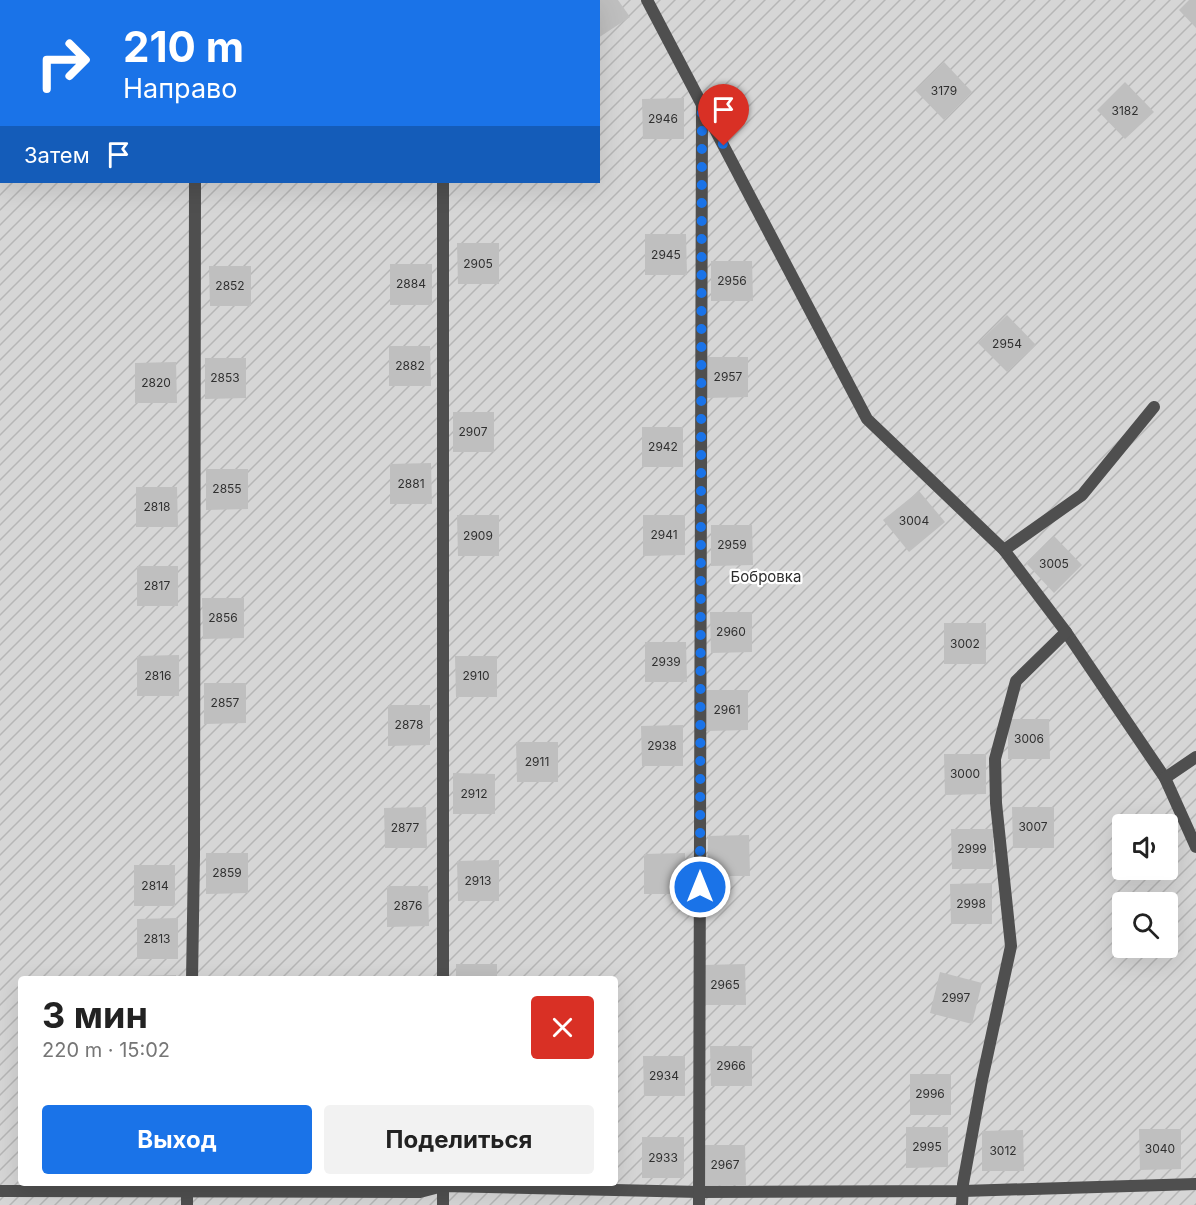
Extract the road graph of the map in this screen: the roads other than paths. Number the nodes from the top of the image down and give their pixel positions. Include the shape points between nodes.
1 (647, 0) edge
2 (702, 104) junction
3 (195, 183) edge
4 (444, 183) edge
5 (1154, 408) dead end
6 (1004, 550) junction
7 (1066, 632) junction
8 (1196, 757) edge
9 (1165, 778) junction
10 (1196, 847) edge
11 (192, 976) edge
12 (443, 976) edge
13 (1196, 1184) edge
14 (440, 1186) edge
15 (443, 1186) edge
16 (480, 1186) edge
17 (187, 1187) edge
18 (0, 1191) edge
19 (963, 1191) junction
20 (699, 1192) junction
21 (187, 1205) edge
22 (443, 1205) edge
23 (699, 1205) edge
24 (962, 1205) edge

1 - 2 street
2 - 6 street via 867,419
2 - 20 street
3 - 11 street
4 - 12 street
5 - 6 street via 1082,495
6 - 7 street
7 - 9 street
7 - 19 street via 1016,681 995,759 1011,946
8 - 9 street
9 - 10 street
13 - 19 street
14 - 17 street via 420,1192
15 - 22 street
16 - 20 street
17 - 18 street
17 - 21 street
19 - 20 street
19 - 24 street
20 - 23 street

